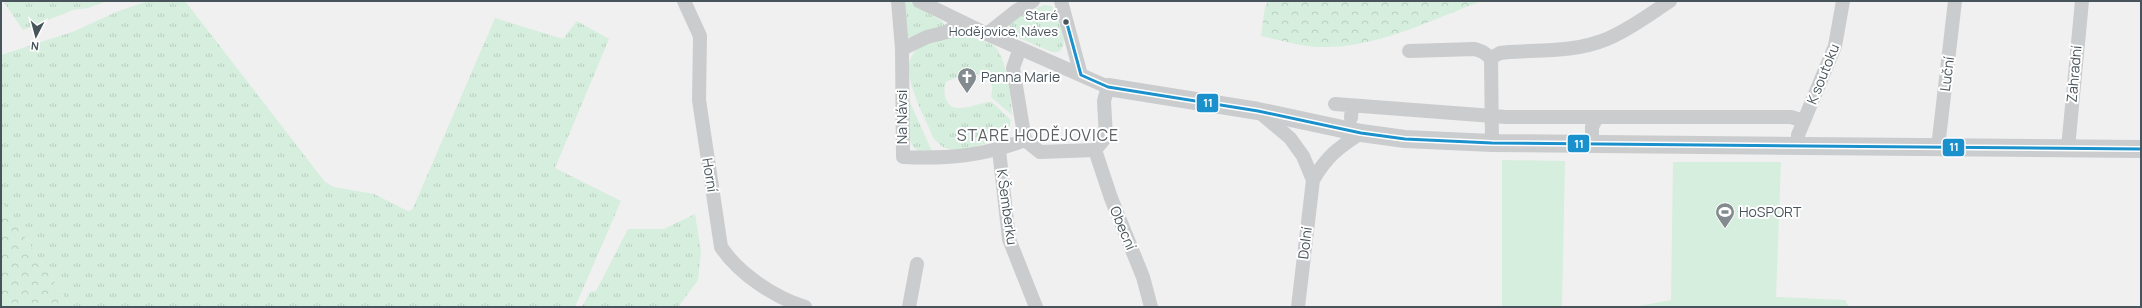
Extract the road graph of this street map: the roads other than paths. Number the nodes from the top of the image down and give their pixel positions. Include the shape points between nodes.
1 (684, 1) edge
2 (898, 1) edge
3 (918, 1) edge
4 (1033, 1) edge
5 (1061, 1) edge
6 (1670, 1) edge
7 (1843, 1) edge
8 (1955, 1) edge
9 (2082, 1) edge
10 (961, 22) junction
11 (987, 34) junction
12 (1020, 48) junction
13 (902, 49) junction
14 (1409, 52) dead end
15 (1491, 58) junction
16 (1081, 75) junction
17 (1108, 87) junction
18 (1334, 104) dead end
19 (1258, 111) junction
20 (1492, 115) junction
21 (1597, 117) junction
22 (1355, 119) junction
23 (1804, 121) junction
24 (1025, 140) junction
25 (1492, 142) junction
26 (1592, 143) junction
27 (1798, 145) junction
28 (1938, 147) junction
29 (2068, 148) junction
30 (2141, 149) edge
31 (999, 150) junction
32 (1095, 150) junction
33 (1313, 180) junction
34 (917, 264) dead end
35 (805, 307) edge
36 (909, 307) edge
37 (1036, 307) edge
38 (1151, 307) edge
39 (1298, 307) edge

1 - 35 street, Horní via 700,36 699,100 721,246 731,262 744,273 791,303
2 - 13 street, Na Návsi
3 - 10 street
4 - 11 street
5 - 16 street
6 - 15 street via 1606,39 1573,49 1500,53
7 - 23 street, K soutoku via 1835,46
8 - 28 street, Luční
9 - 29 street, Zahradní
10 - 11 street
10 - 13 street via 946,32 927,37
11 - 12 street
12 - 16 street
12 - 24 street via 1013,68
13 - 31 street, Na Návsi via 903,157 942,159
14 - 15 street via 1475,49
15 - 20 street
16 - 17 street
17 - 19 street
17 - 32 street via 1104,101 1106,137
18 - 22 street
19 - 22 street
19 - 33 street, Dolní via 1290,138 1303,156
20 - 21 street
20 - 22 street
20 - 25 street
21 - 23 street via 1791,117
21 - 26 street via 1592,127
22 - 25 street via 1404,139
22 - 33 street, Dolní
23 - 27 street, K soutoku via 1798,135
24 - 31 street, Na Návsi
24 - 32 street via 1040,152
25 - 26 street
26 - 27 street
27 - 28 street
28 - 29 street
29 - 30 street
31 - 37 street, K Šemberku via 1009,239
32 - 38 street, Obecní via 1110,198 1143,277
33 - 39 street, Dolní
34 - 36 street

